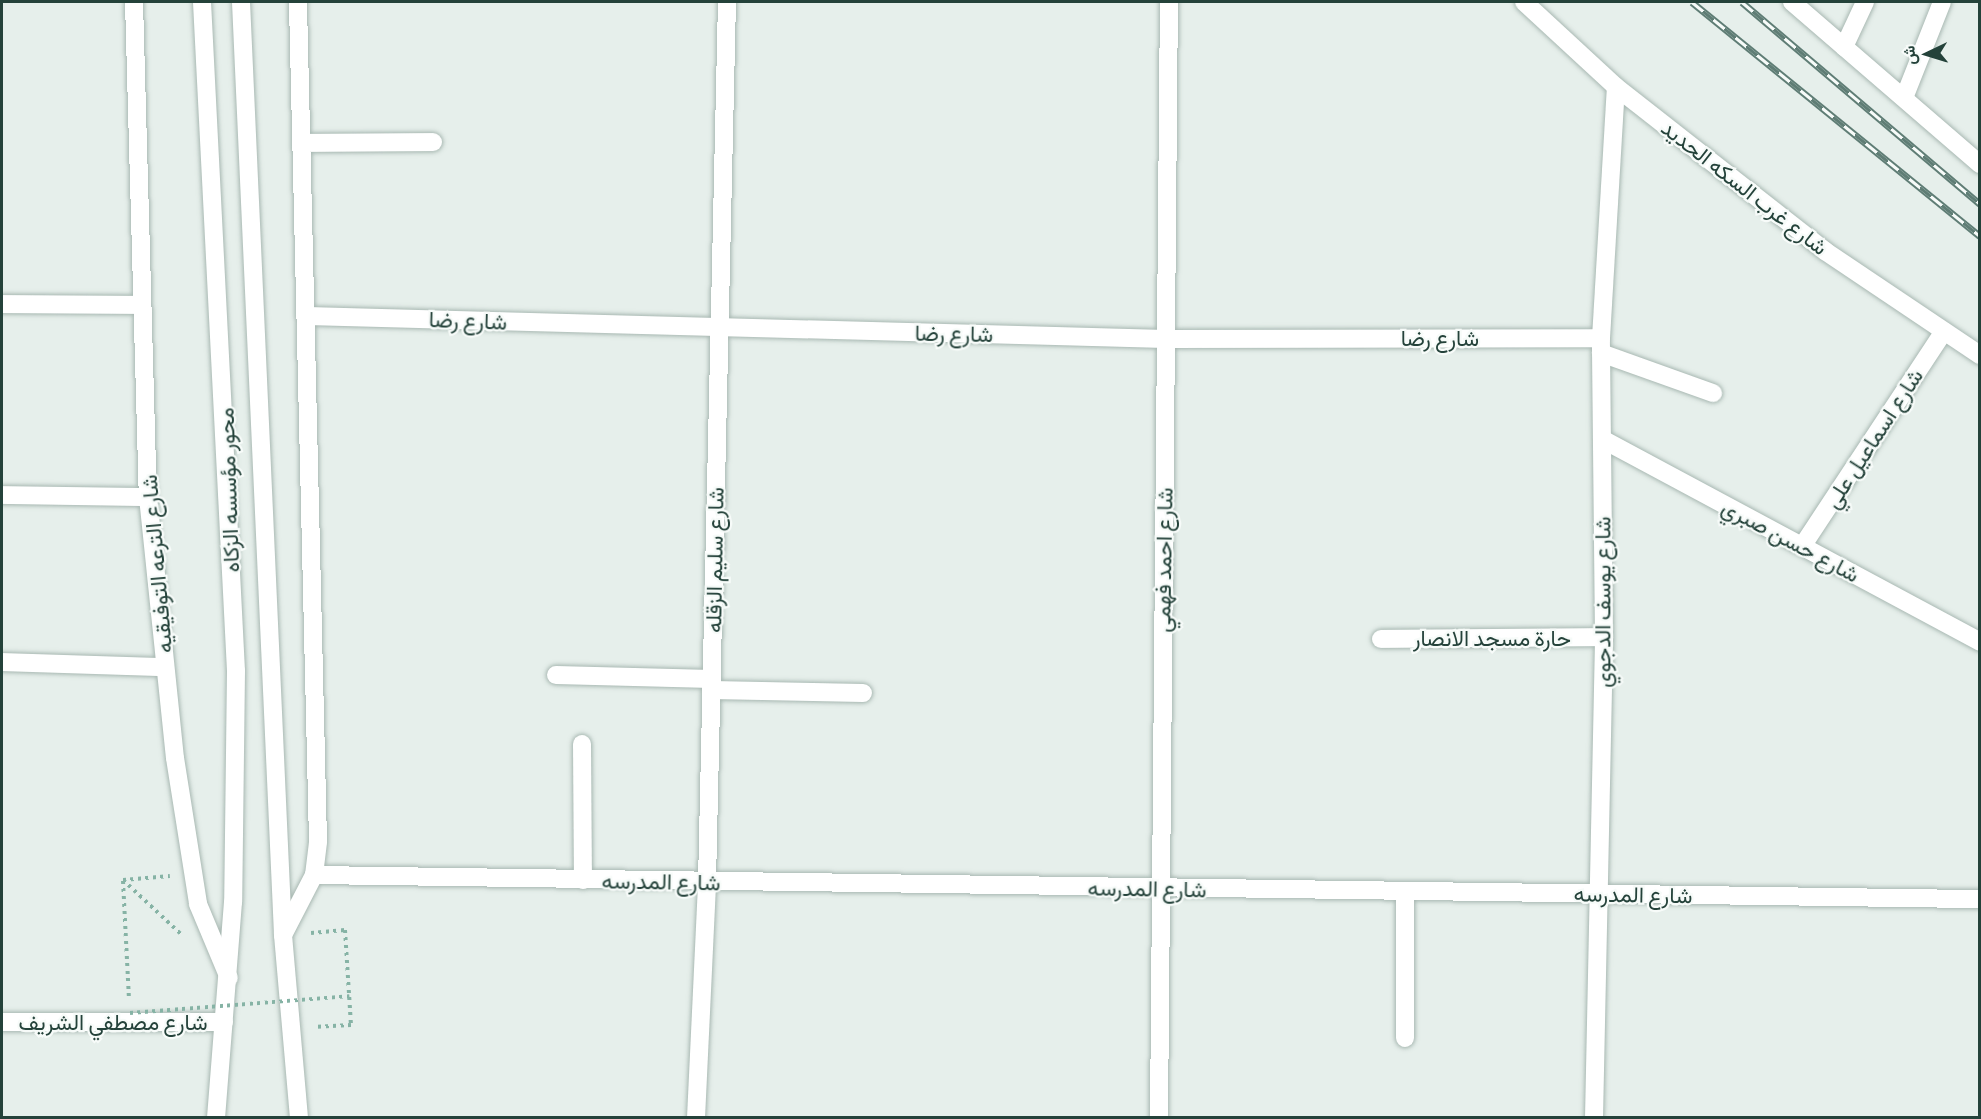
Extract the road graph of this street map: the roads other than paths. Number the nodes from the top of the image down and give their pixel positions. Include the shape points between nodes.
1 (134, 2) edge
2 (202, 2) edge
3 (241, 2) edge
4 (298, 2) edge
5 (727, 2) edge
6 (1169, 2) edge
7 (1524, 2) edge
8 (1792, 2) edge
9 (1865, 2) edge
10 (1942, 2) edge
11 (1844, 47) junction
12 (1616, 87) junction
13 (1904, 98) junction
14 (433, 142) dead end
15 (302, 143) junction
16 (1980, 164) edge
17 (2, 304) edge
18 (142, 305) junction
19 (307, 316) junction
20 (720, 327) junction
21 (1944, 331) junction
22 (1167, 339) junction
23 (1601, 346) junction
24 (1980, 355) edge
25 (1713, 393) dead end
26 (1602, 439) junction
27 (2, 495) edge
28 (148, 497) junction
29 (1803, 545) junction
30 (1604, 637) junction
31 (1381, 639) dead end
32 (1980, 642) edge
33 (2, 662) edge
34 (165, 667) junction
35 (556, 675) dead end
36 (712, 684) junction
37 (863, 693) dead end
38 (582, 744) dead end
39 (314, 875) junction
40 (583, 880) junction
41 (707, 882) junction
42 (1157, 888) junction
43 (1405, 891) junction
44 (1596, 894) junction
45 (1980, 899) edge
46 (283, 935) junction
47 (229, 978) junction
48 (2, 1022) edge
49 (224, 1022) junction
50 (1405, 1038) dead end
51 (216, 1118) edge
52 (299, 1118) edge
53 (696, 1118) edge
54 (1159, 1118) edge
55 (1593, 1118) edge

1 - 18 street, شارع الترعه التوفيقيه
2 - 47 street, محور مؤسسه الزكاه via 236,671
3 - 46 street, محور مؤسسه الزكاه
4 - 15 street
5 - 20 street, شارع سليم الزقله
6 - 22 street, شارع احمد فهمي
7 - 12 street, شارع غرب السكه الحديد
8 - 11 street
9 - 11 street
10 - 13 street
11 - 13 street
12 - 21 street, شارع غرب السكه الحديد via 1825,251
12 - 23 street, شارع يوسف الدجوي
13 - 16 street
14 - 15 street
15 - 19 street
17 - 18 street
18 - 28 street, شارع الترعه التوفيقيه
19 - 20 street, شارع رضا
19 - 39 street via 318,841
20 - 22 street, شارع رضا
20 - 36 street, شارع سليم الزقله
21 - 24 street, شارع غرب السكه الحديد
21 - 29 street, شارع اسماعيل علي
22 - 23 street, شارع رضا
22 - 42 street, شارع احمد فهمي
23 - 25 street, شارع رضا
23 - 26 street, شارع يوسف الدجوي
26 - 29 street, شارع حسن صبري
26 - 30 street, شارع يوسف الدجوي
27 - 28 street
28 - 34 street, شارع الترعه التوفيقيه
29 - 32 street, شارع حسن صبري
30 - 31 street, حارة مسجد الانصار
30 - 44 street, شارع يوسف الدجوي
33 - 34 street
34 - 47 street, شارع الترعه التوفيقيه via 198,904
35 - 36 street
36 - 37 street
36 - 41 street, شارع سليم الزقله
38 - 40 street
39 - 40 street, شارع المدرسه
39 - 46 street
40 - 41 street, شارع المدرسه
41 - 42 street, شارع المدرسه
41 - 53 street, شارع سليم الزقله
42 - 43 street, شارع المدرسه
42 - 54 street, شارع احمد فهمي
43 - 44 street, شارع المدرسه
43 - 50 street
44 - 45 street, شارع المدرسه
44 - 55 street, شارع يوسف الدجوي
46 - 52 street
47 - 49 street, شارع الترعه التوفيقيه
48 - 49 street, شارع مصطفي الشريف
49 - 51 street, شارع الترعه التوفيقيه

